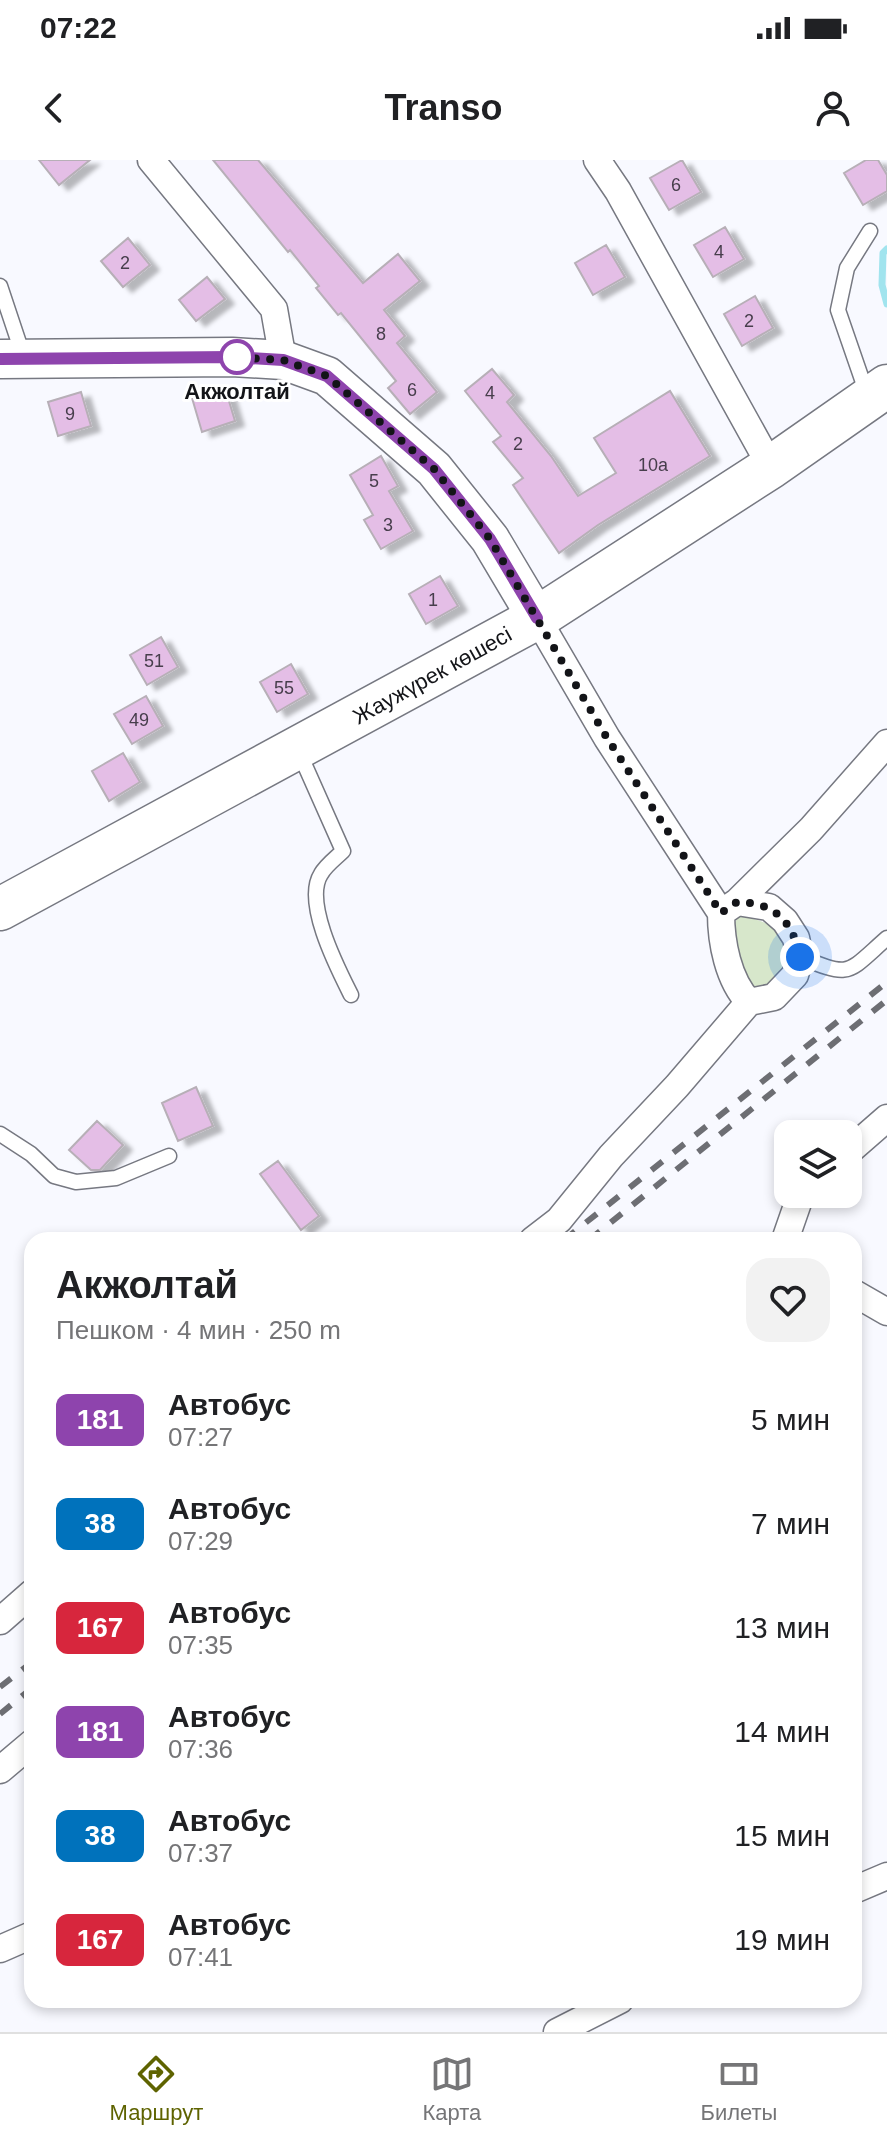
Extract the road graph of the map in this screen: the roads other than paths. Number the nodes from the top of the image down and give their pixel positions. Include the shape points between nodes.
1 (151, 160) edge
2 (597, 160) edge
3 (870, 231) dead end
4 (0, 286) edge
5 (12, 359) edge
6 (283, 360) junction
7 (878, 392) edge
8 (771, 467) junction
9 (537, 618) junction
10 (887, 743) edge
11 (298, 748) junction
12 (729, 907) junction
13 (0, 909) edge
14 (887, 938) edge
15 (800, 957) junction
16 (351, 995) dead end
17 (749, 1002) junction
18 (887, 1118) edge
19 (0, 1134) edge
20 (862, 1140) edge
21 (169, 1156) dead end
22 (796, 1208) edge
23 (543, 1232) edge
24 (788, 1232) edge
25 (862, 1298) edge
26 (887, 1312) edge
27 (24, 1600) edge
28 (0, 1621) edge
29 (24, 1750) edge
30 (0, 1770) edge
31 (887, 1876) edge
32 (862, 1887) edge
33 (24, 1938) edge
34 (0, 1949) edge
35 (604, 2008) edge
36 (557, 2032) edge

1 - 6 street via 274,309
2 - 8 street
3 - 7 lane via 847,268 838,310
4 - 5 lane
5 - 6 main road
6 - 9 main road via 327,376 434,469 490,539
7 - 8 main road, Жаужүрек көшесі
8 - 9 main road, Жаужүрек көшесі
9 - 11 main road, Жаужүрек көшесі
9 - 12 street via 607,738
10 - 12 street via 811,829
11 - 13 main road, Жаужүрек көшесі
11 - 16 lane via 343,851 319,876 317,901 327,946
12 - 15 street via 769,907 796,938
12 - 17 street via 721,929 737,989
14 - 15 lane via 853,968 836,971
15 - 17 street via 795,975 774,997
17 - 23 street
18 - 20 street
19 - 21 lane via 54,1176 76,1182 116,1178
22 - 24 street
25 - 26 street
27 - 28 street
29 - 30 street
31 - 32 street
33 - 34 street
35 - 36 street

